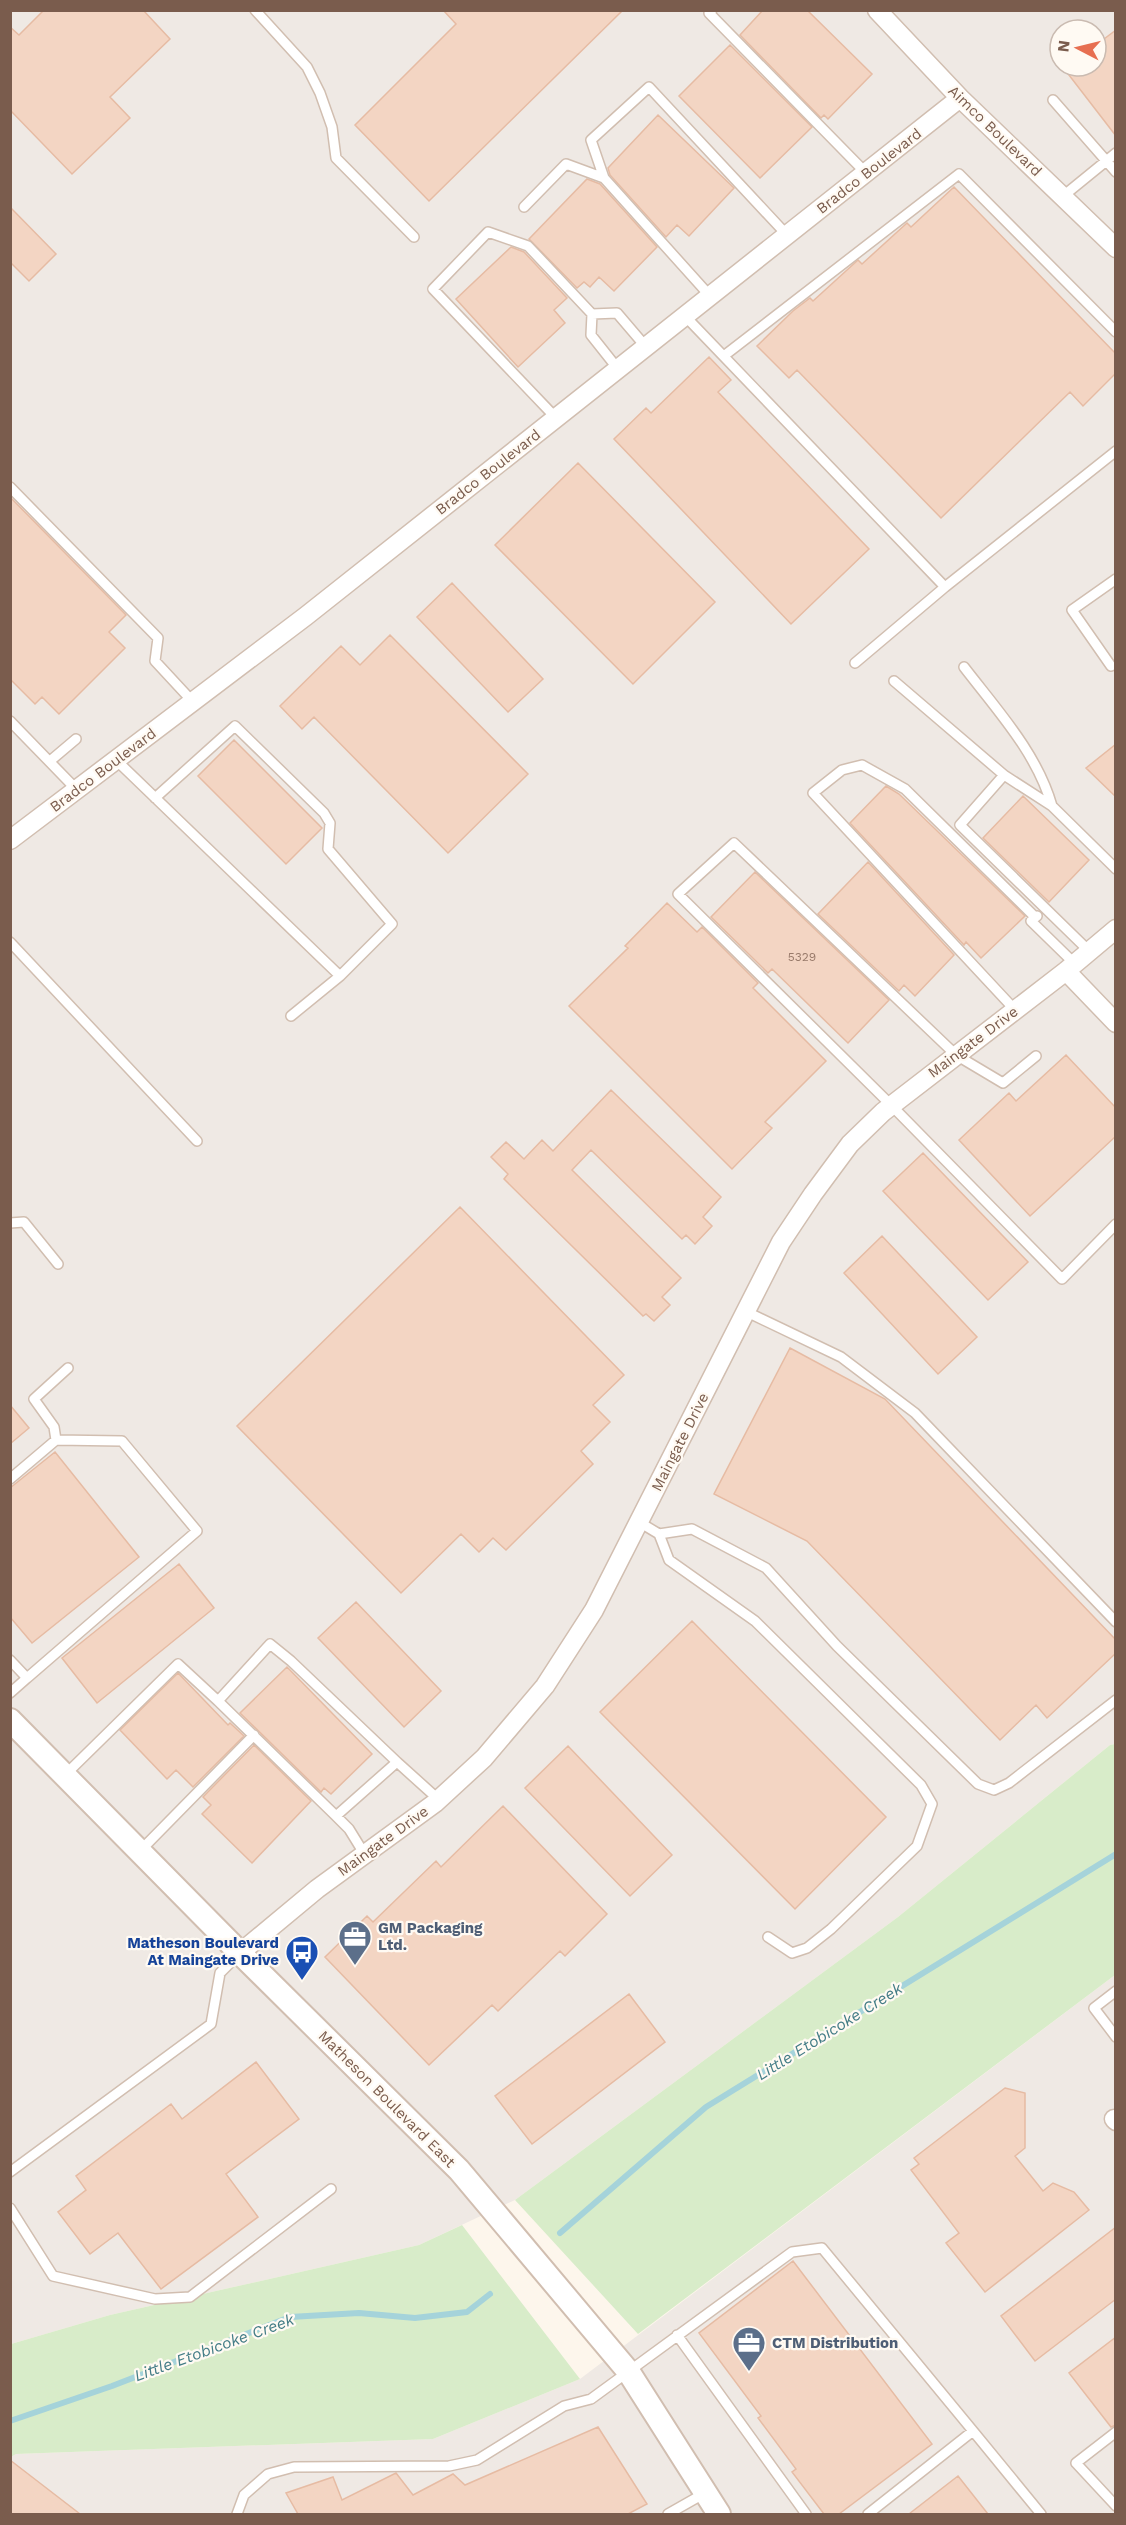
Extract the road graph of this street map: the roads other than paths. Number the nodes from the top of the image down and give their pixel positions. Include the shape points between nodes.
1 (255, 10) edge
2 (712, 10) edge
3 (877, 10) edge
4 (960, 98) junction
5 (1053, 100) dead end
6 (1116, 153) edge
7 (1105, 161) junction
8 (1116, 172) edge
9 (866, 173) junction
10 (604, 178) junction
11 (1062, 196) junction
12 (524, 207) dead end
13 (788, 235) junction
14 (414, 237) dead end
15 (1116, 248) edge
16 (710, 296) junction
17 (592, 314) junction
18 (685, 316) junction
19 (1116, 332) edge
20 (646, 347) junction
21 (725, 355) junction
22 (618, 369) junction
23 (556, 418) junction
24 (1116, 451) edge
25 (10, 487) edge
26 (1116, 579) edge
27 (945, 586) junction
28 (855, 663) dead end
29 (1111, 666) dead end
30 (964, 667) dead end
31 (894, 681) dead end
32 (193, 702) junction
33 (10, 721) edge
34 (76, 739) dead end
35 (116, 760) junction
36 (50, 761) junction
37 (1004, 775) junction
38 (77, 790) junction
39 (155, 798) junction
40 (1052, 806) junction
41 (10, 840) edge
42 (1116, 869) edge
43 (1046, 909) junction
44 (1035, 917) junction
45 (1116, 928) edge
46 (10, 942) edge
47 (1088, 950) junction
48 (1070, 967) junction
49 (340, 975) junction
50 (1015, 1010) junction
51 (291, 1016) dead end
52 (1116, 1023) edge
53 (956, 1055) junction
54 (1036, 1056) dead end
55 (892, 1106) junction
56 (196, 1141) dead end
57 (10, 1223) edge
58 (1116, 1224) edge
59 (58, 1264) dead end
60 (747, 1312) junction
61 (68, 1368) dead end
62 (56, 1440) junction
63 (10, 1479) edge
64 (639, 1522) junction
65 (659, 1533) junction
66 (1116, 1622) edge
67 (10, 1660) edge
68 (27, 1678) junction
69 (10, 1693) edge
70 (1116, 1700) edge
71 (218, 1701) junction
72 (10, 1720) edge
73 (254, 1735) junction
74 (397, 1762) junction
75 (65, 1776) junction
76 (438, 1799) junction
77 (336, 1816) junction
78 (139, 1851) junction
79 (365, 1855) junction
80 (768, 1937) dead end
81 (240, 1953) junction
82 (1116, 1992) edge
83 (1116, 2037) edge
84 (10, 2172) edge
85 (331, 2189) dead end
86 (10, 2208) edge
87 (677, 2335) junction
88 (628, 2371) junction
89 (973, 2431) junction
90 (1116, 2432) edge
91 (706, 2492) junction
92 (1116, 2506) edge
93 (237, 2514) edge
94 (668, 2514) edge
95 (719, 2514) edge
96 (806, 2514) edge
97 (868, 2514) edge
98 (1041, 2514) edge

1 - 14 lane via 307,67 332,127 336,158
2 - 9 lane via 709,13
3 - 4 street, Aimco Boulevard
4 - 9 street, Bradco Boulevard
4 - 11 street, Aimco Boulevard
5 - 7 lane
6 - 7 lane
7 - 8 lane
7 - 11 lane
9 - 13 street, Bradco Boulevard
10 - 12 lane via 566,164
10 - 13 lane via 591,140 649,87
10 - 16 lane
11 - 15 street, Aimco Boulevard
13 - 16 street, Bradco Boulevard
16 - 18 street, Bradco Boulevard
17 - 20 lane via 617,313
17 - 22 lane via 591,335
17 - 23 lane via 528,246 488,232 433,289
18 - 20 street, Bradco Boulevard
18 - 21 lane
19 - 21 lane via 959,174
20 - 22 street, Bradco Boulevard
21 - 27 lane
22 - 23 street, Bradco Boulevard
23 - 32 street, Bradco Boulevard
24 - 27 lane
25 - 32 lane via 158,639 155,662
26 - 29 lane via 1072,610
27 - 28 lane
30 - 40 lane via 1018,738 1046,783
31 - 37 lane
32 - 35 street, Bradco Boulevard
33 - 36 lane
34 - 36 lane
35 - 38 street, Bradco Boulevard
35 - 39 lane
36 - 38 lane
37 - 40 lane
37 - 43 lane via 960,825
38 - 41 street, Bradco Boulevard
39 - 49 lane
39 - 49 lane via 236,726 324,813 330,823 328,849 392,924
40 - 42 lane
43 - 44 lane
43 - 47 lane
44 - 48 lane via 1031,921
44 - 50 lane via 904,789 862,765 842,770 813,793
45 - 47 street, Maingate Drive
46 - 56 lane
47 - 48 street, Maingate Drive
48 - 50 street, Maingate Drive
48 - 52 street
49 - 51 lane
50 - 53 street, Maingate Drive
53 - 54 lane via 1003,1083
53 - 55 street, Maingate Drive
53 - 55 lane via 734,843 678,894
55 - 58 lane via 1062,1279
55 - 60 street, Maingate Drive via 850,1144 813,1194 781,1242
57 - 59 lane via 24,1222
60 - 64 street, Maingate Drive
60 - 66 lane via 841,1357 915,1413
61 - 62 lane via 34,1399 54,1427
62 - 63 lane
62 - 68 lane via 122,1441 197,1531
64 - 65 lane
64 - 76 street, Maingate Drive via 594,1610 545,1686 484,1758
65 - 70 lane via 692,1529 766,1568 845,1654 958,1766 978,1784 994,1790 1009,1783
65 - 80 lane via 669,1560 755,1620 921,1785 932,1804 918,1846 831,1929 807,1948 792,1953
67 - 68 lane
68 - 69 lane
71 - 73 lane
71 - 74 lane via 270,1644
71 - 75 lane via 178,1664
72 - 75 street, Matheson Boulevard East
73 - 77 lane
73 - 78 lane
74 - 76 lane
74 - 77 lane
75 - 78 street, Matheson Boulevard East
76 - 79 street, Maingate Drive
77 - 79 lane
78 - 81 street, Matheson Boulevard East
79 - 81 street, Maingate Drive via 316,1889
81 - 84 lane via 220,1973 211,2024
81 - 88 street, Matheson Boulevard East via 459,2170
82 - 83 lane via 1094,2008
85 - 86 lane via 190,2297 178,2298 155,2299 53,2276
87 - 88 lane
87 - 89 lane via 792,2252 822,2248
87 - 96 lane
88 - 91 street, Matheson Boulevard East
88 - 93 lane via 591,2399 564,2406 477,2460 449,2466 294,2467 268,2474 244,2494
89 - 97 lane
89 - 98 lane
90 - 92 lane via 1076,2463
91 - 94 lane
91 - 95 street, Matheson Boulevard East

